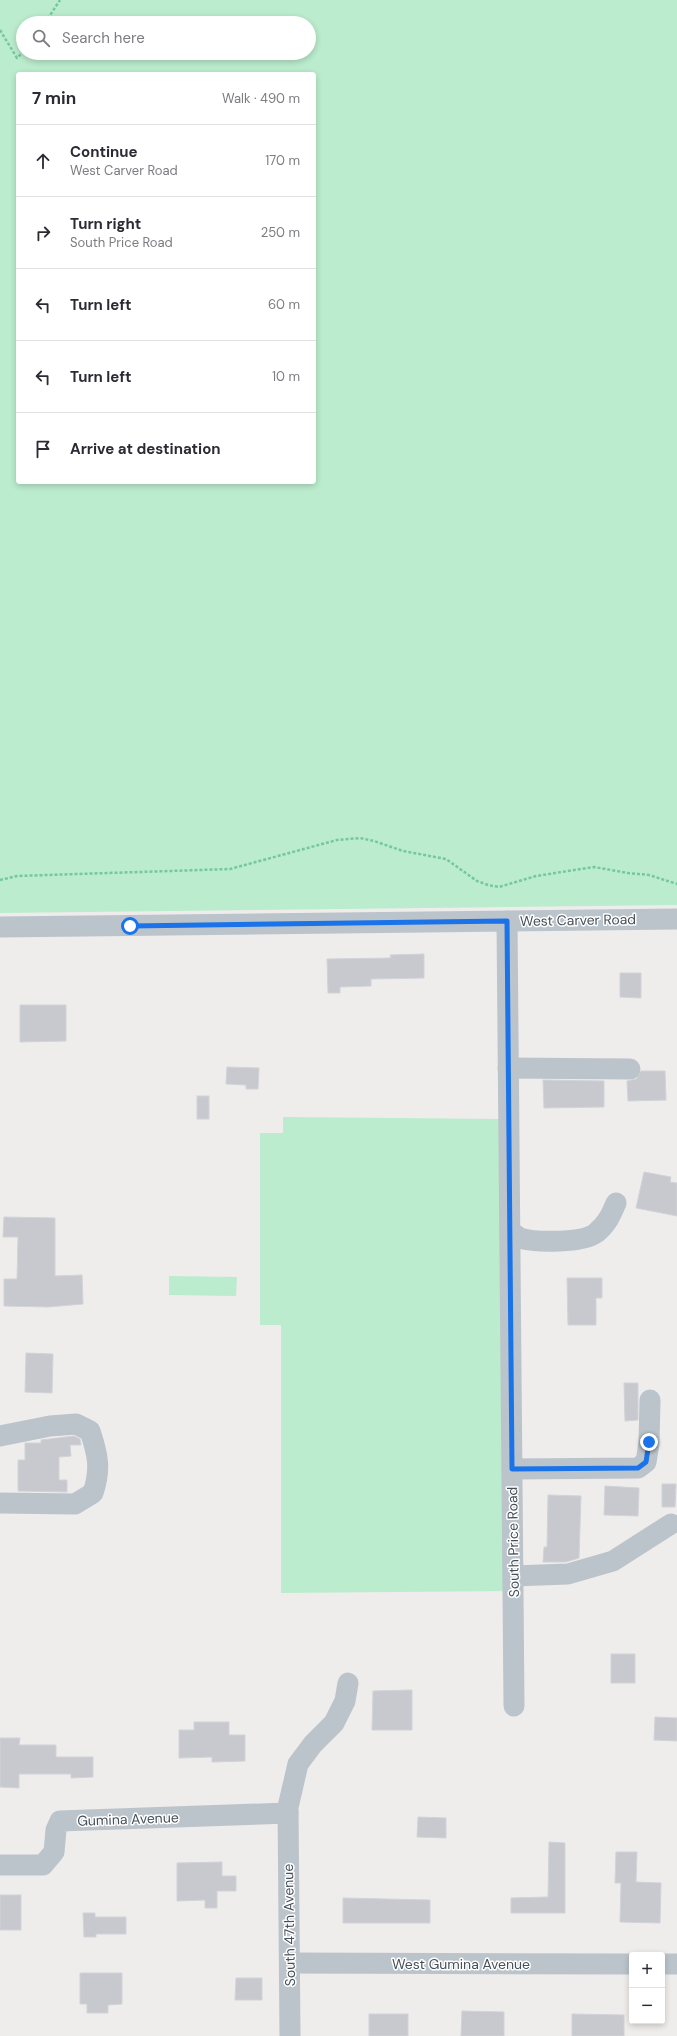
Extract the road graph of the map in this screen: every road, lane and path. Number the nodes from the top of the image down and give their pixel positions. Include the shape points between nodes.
1 (60, 0) edge
2 (49, 16) edge
3 (0, 30) edge
4 (16, 56) edge
5 (0, 880) edge
6 (677, 884) edge
7 (677, 919) edge
8 (507, 921) junction
9 (0, 927) edge
10 (508, 1068) junction
11 (630, 1069) dead end
12 (616, 1203) dead end
13 (510, 1231) junction
14 (650, 1400) dead end
15 (0, 1436) edge
16 (512, 1469) junction
17 (0, 1502) edge
18 (671, 1524) dead end
19 (513, 1576) junction
20 (348, 1683) dead end
21 (514, 1706) dead end
22 (288, 1813) junction
23 (0, 1865) edge
24 (290, 1963) junction
25 (629, 1964) edge
26 (665, 1964) edge
27 (677, 1964) edge
28 (290, 2036) edge

1 - 2 path
3 - 4 path
5 - 6 path via 17,876 230,870 337,840 360,838 446,860 488,886 499,887 536,876 594,866 649,875
7 - 8 street, West Carver Road
8 - 9 street, West Carver Road
8 - 10 street, South Price Road
10 - 11 street
10 - 13 street, South Price Road
12 - 13 street via 608,1221 595,1234 574,1240 534,1240 520,1238
13 - 16 street, South Price Road
14 - 16 street via 646,1462 638,1468
15 - 17 street via 50,1426 76,1424 90,1431 97,1454 98,1478 93,1493 75,1504
16 - 19 street, South Price Road
18 - 19 street via 614,1561 568,1574
19 - 21 street, South Price Road
20 - 22 street, South 47th Avenue via 345,1701 334,1723 298,1764
22 - 23 street, Gumina Avenue via 60,1821 56,1830 54,1852 43,1865
22 - 24 street, South 47th Avenue
24 - 25 street, West Gumina Avenue
24 - 28 street, South 47th Avenue
26 - 27 street

